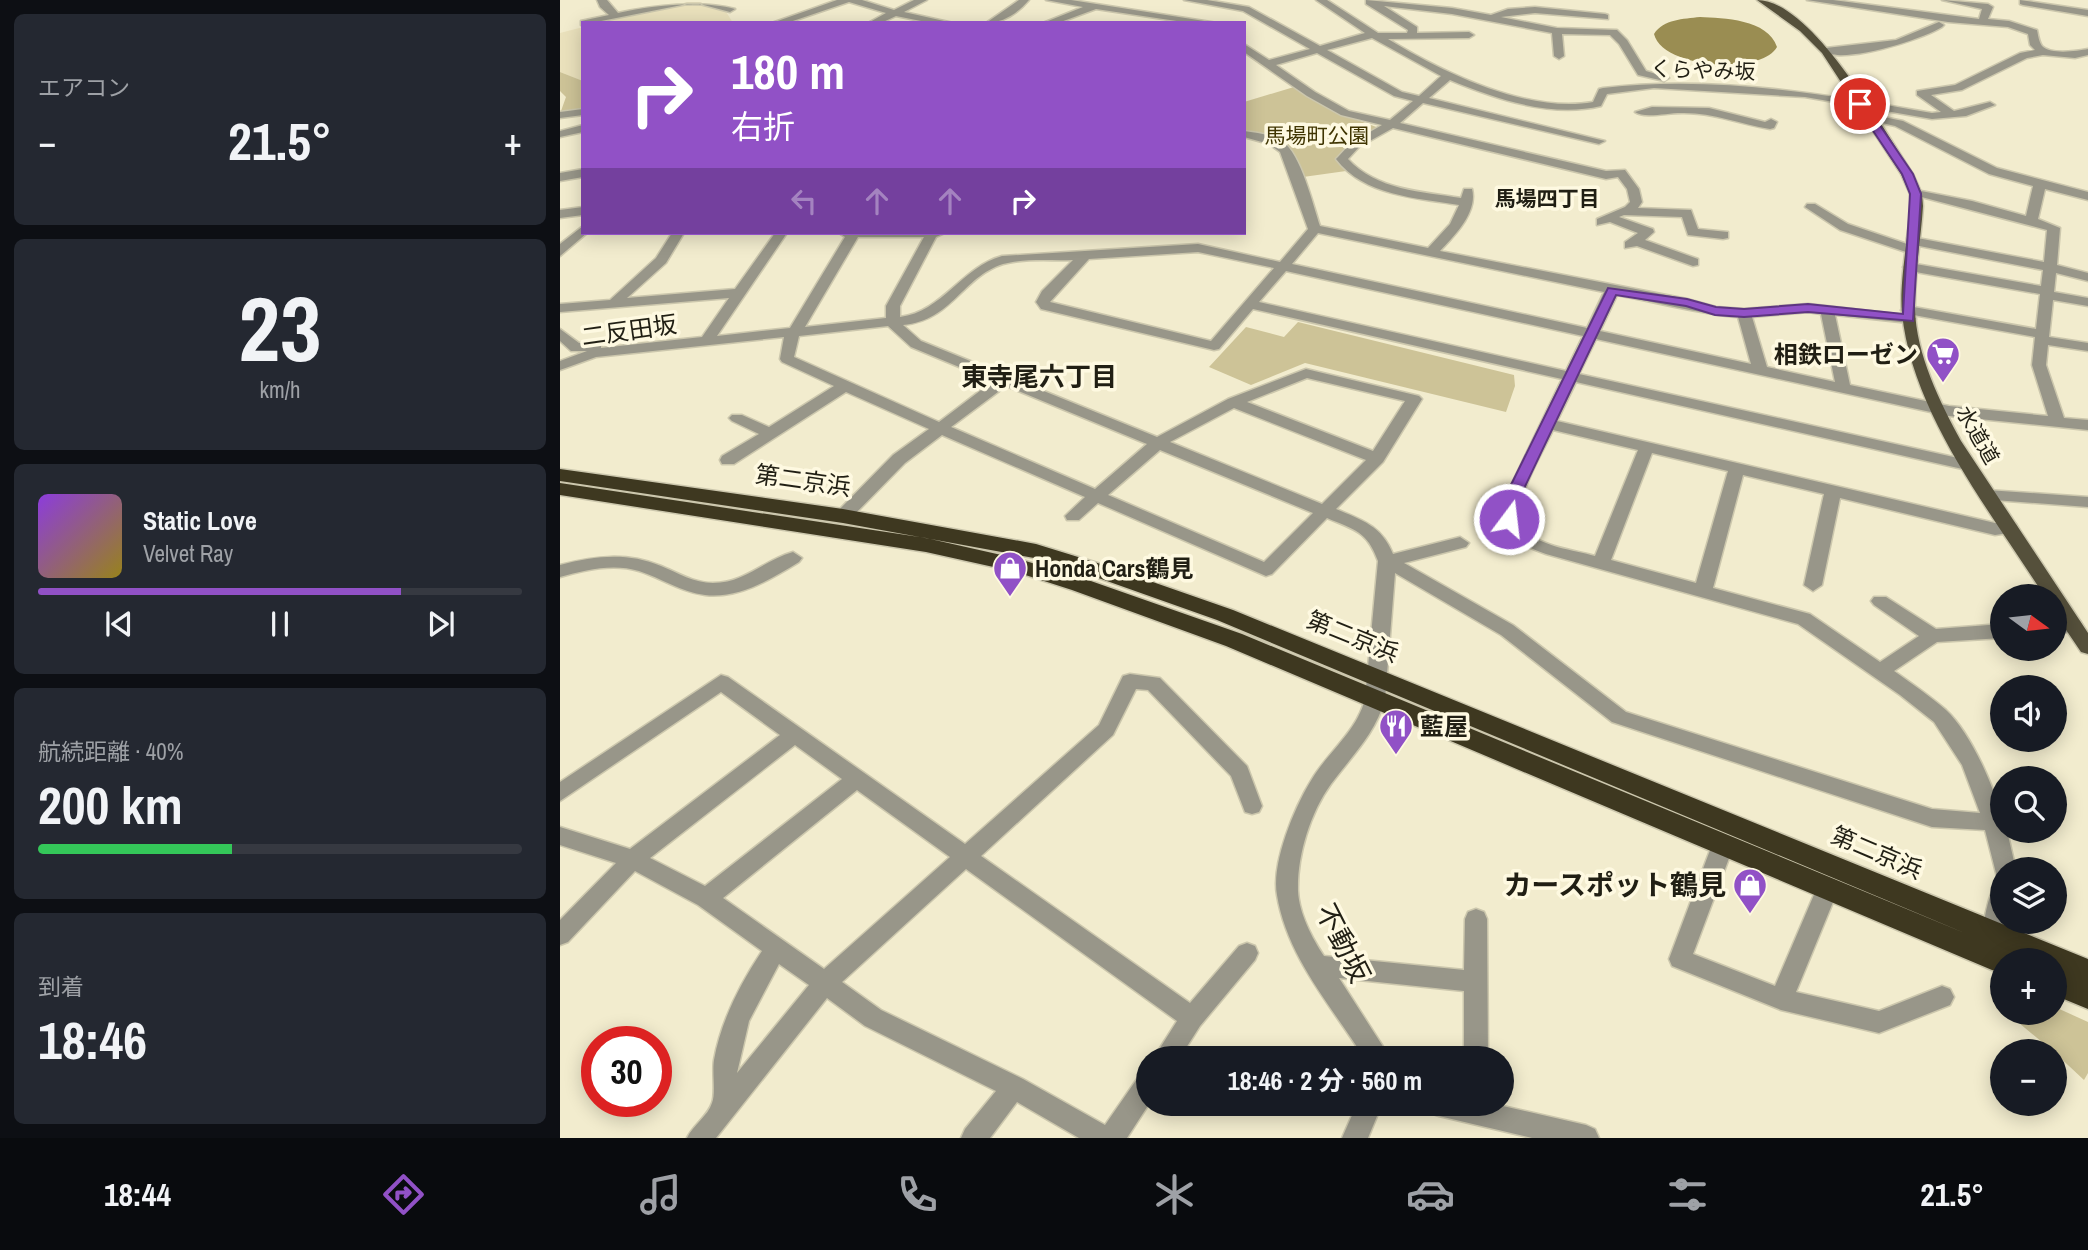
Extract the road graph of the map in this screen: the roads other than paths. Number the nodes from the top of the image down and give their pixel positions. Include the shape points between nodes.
1 (602, 0) edge
2 (846, 0) edge
3 (852, 0) edge
4 (922, 0) edge
5 (1024, 0) edge
6 (1051, 0) edge
7 (1189, 0) edge
8 (1321, 0) edge
9 (1762, 0) edge
10 (1812, 0) edge
11 (1947, 0) edge
12 (2075, 0) edge
13 (1366, 1) edge
14 (1229, 2) edge
15 (1835, 2) edge
16 (2023, 2) edge
17 (1100, 3) edge
18 (728, 4) edge
19 (2068, 10) junction
20 (895, 13) junction
21 (2088, 13) edge
22 (617, 17) junction
23 (1605, 17) dead end
24 (1490, 19) junction
25 (593, 21) edge
26 (735, 21) edge
27 (783, 21) edge
28 (877, 21) edge
29 (937, 21) edge
30 (994, 21) edge
31 (1053, 21) edge
32 (1205, 21) edge
33 (1212, 21) edge
34 (1983, 21) junction
35 (1939, 25) dead end
36 (1557, 31) junction
37 (1412, 34) junction
38 (1375, 35) junction
39 (1469, 35) dead end
40 (1246, 49) edge
41 (1317, 50) junction
42 (1826, 51) junction
43 (2088, 51) edge
44 (2043, 52) junction
45 (2067, 55) junction
46 (1559, 57) dead end
47 (1266, 64) junction
48 (2088, 65) edge
49 (1448, 76) junction
50 (1712, 87) junction
51 (1420, 100) junction
52 (1860, 104) junction
53 (1990, 105) dead end
54 (1641, 112) dead end
55 (581, 113) edge
56 (1951, 114) junction
57 (560, 115) edge
58 (1869, 117) junction
59 (1392, 124) junction
60 (1770, 128) dead end
61 (581, 129) edge
62 (560, 134) edge
63 (1246, 134) edge
64 (1599, 141) dead end
65 (581, 173) edge
66 (560, 177) edge
67 (2088, 181) edge
68 (2040, 183) junction
69 (2057, 187) junction
70 (1916, 194) junction
71 (2088, 196) edge
72 (1811, 206) dead end
73 (1629, 210) junction
74 (581, 211) edge
75 (560, 214) edge
76 (2031, 221) junction
77 (1315, 229) junction
78 (581, 232) edge
79 (1702, 234) junction
80 (677, 235) edge
81 (779, 235) edge
82 (853, 235) edge
83 (933, 235) edge
84 (1209, 235) edge
85 (1723, 236) dead end
86 (1912, 245) junction
87 (563, 246) edge
88 (1713, 247) dead end
89 (1198, 248) junction
90 (1087, 253) junction
91 (1431, 253) junction
92 (1692, 262) dead end
93 (1284, 266) junction
94 (1910, 267) junction
95 (2049, 267) junction
96 (2088, 277) edge
97 (1612, 290) junction
98 (738, 293) junction
99 (2047, 293) junction
100 (2088, 302) edge
101 (614, 304) junction
102 (1252, 304) junction
103 (560, 309) edge
104 (1827, 310) junction
105 (1744, 313) junction
106 (1908, 314) junction
107 (893, 323) junction
108 (560, 333) edge
109 (794, 333) junction
110 (1592, 333) junction
111 (2041, 337) junction
112 (705, 343) junction
113 (2088, 347) edge
114 (641, 349) junction
115 (560, 366) edge
116 (1760, 368) junction
117 (1569, 378) junction
118 (1004, 380) junction
119 (844, 386) junction
120 (1843, 386) junction
121 (1233, 402) junction
122 (1936, 408) junction
123 (737, 418) dead end
124 (2058, 422) junction
125 (1549, 424) junction
126 (2088, 425) edge
127 (943, 428) junction
128 (770, 433) junction
129 (1160, 442) junction
130 (1647, 447) junction
131 (1377, 458) junction
132 (728, 460) dead end
133 (1967, 465) junction
134 (1737, 468) junction
135 (560, 475) edge
136 (560, 489) edge
137 (1833, 491) junction
138 (1098, 495) junction
139 (1987, 495) junction
140 (2088, 502) edge
141 (1324, 511) junction
142 (843, 516) junction
143 (1073, 516) dead end
144 (2010, 528) junction
145 (1460, 543) dead end
146 (793, 558) dead end
147 (1387, 561) junction
148 (1601, 564) junction
149 (560, 570) edge
150 (2046, 584) edge
151 (1813, 585) dead end
152 (1703, 591) junction
153 (1880, 601) dead end
154 (2067, 630) edge
155 (1990, 632) edge
156 (1933, 636) junction
157 (2088, 647) edge
158 (1880, 671) junction
159 (1376, 688) junction
160 (795, 734) junction
161 (857, 779) junction
162 (560, 793) edge
163 (1990, 805) edge
164 (1251, 806) dead end
165 (1990, 822) edge
166 (560, 836) edge
167 (1723, 845) junction
168 (965, 855) junction
169 (633, 859) junction
170 (1827, 890) junction
171 (706, 898) junction
172 (1476, 919) dead end
173 (1990, 932) edge
174 (1994, 934) edge
175 (560, 935) edge
176 (776, 949) junction
177 (1247, 953) dead end
178 (1990, 956) edge
179 (1315, 965) junction
180 (2088, 972) edge
181 (1477, 982) junction
182 (824, 984) junction
183 (2067, 987) edge
184 (2088, 996) edge
185 (1942, 997) dead end
186 (1781, 999) junction
187 (1192, 1018) junction
188 (1174, 1046) edge
189 (1370, 1046) edge
190 (1476, 1046) edge
191 (1014, 1087) junction
192 (1136, 1102) edge
193 (725, 1107) junction
194 (1365, 1116) edge
195 (1505, 1116) edge
196 (700, 1138) edge
197 (974, 1138) edge
198 (1104, 1138) edge
199 (1112, 1138) edge
200 (1355, 1138) edge
201 (1586, 1138) edge

1 - 22 street
2 - 27 street
3 - 20 street
4 - 20 street
5 - 30 street
6 - 17 street
7 - 14 street
8 - 38 street
9 - 42 main road
10 - 15 street
11 - 34 street via 1988,7
12 - 19 street
13 - 24 street
13 - 37 street via 1413,29
14 - 33 street
14 - 41 street
15 - 34 street
16 - 19 street
17 - 31 street
17 - 32 street
18 - 22 street via 687,1
18 - 26 street
19 - 21 street
20 - 28 street
20 - 29 street
22 - 25 street
23 - 24 street via 1516,10
24 - 36 street
34 - 44 street via 2033,32 2035,45
35 - 42 street via 1888,47
36 - 46 street
36 - 50 street via 1613,32 1642,73
37 - 38 street
37 - 39 street
38 - 41 street
38 - 49 street
40 - 47 street
41 - 47 street
41 - 51 street via 1398,94
42 - 52 main road
43 - 45 street
44 - 45 street
44 - 56 street via 2024,55 1958,88 1921,93
45 - 48 street
47 - 59 street via 1345,113
49 - 50 street, くらやみ坂 via 1493,94 1552,107 1597,104 1603,91 1654,85
49 - 51 street
50 - 52 street, くらやみ坂 via 1805,94
51 - 59 street
51 - 64 street
52 - 56 street, くらやみ坂 via 1932,116
52 - 58 main road
53 - 56 street, くらやみ坂
54 - 60 street via 1705,112
55 - 57 street
58 - 68 street via 1896,123 1992,170
58 - 70 main road
59 - 73 street via 1606,174 1621,173 1636,202
59 - 91 street via 1355,145 1342,159 1348,169 1381,186 1468,197 1455,228
61 - 62 street
63 - 77 street via 1283,147
65 - 66 street
67 - 69 street
68 - 69 street
68 - 76 street
69 - 71 street
70 - 76 street
70 - 86 main road, 水道道
72 - 86 street via 1844,227
73 - 79 street via 1687,213 1693,232
73 - 92 street via 1605,220 1648,232 1633,243
74 - 75 street
76 - 95 street via 2053,228
77 - 91 street
77 - 93 street
78 - 87 street
79 - 85 street
79 - 88 street
80 - 101 street via 660,260
81 - 98 street
82 - 109 street
83 - 107 street via 893,306
84 - 89 street
86 - 94 main road, 水道道
86 - 95 street
89 - 90 street, 二反田坂
89 - 93 street, 二反田坂
90 - 102 street via 1047,294 1046,306 1214,346
90 - 107 street, 二反田坂 via 1002,260 973,274 933,312
91 - 97 street
93 - 102 street
93 - 110 street, 二反田坂
94 - 99 street
94 - 106 main road, 水道道
95 - 96 street
95 - 99 street
97 - 105 street
97 - 110 street
98 - 101 street
98 - 112 street
99 - 100 street
99 - 111 street
101 - 103 street
102 - 117 street
104 - 105 street
104 - 106 street
104 - 120 street
105 - 116 street
106 - 111 street
106 - 122 main road, 水道道 via 1915,350
107 - 109 street, 二反田坂
107 - 118 street via 916,344
108 - 114 street via 576,348 634,341
109 - 112 street, 二反田坂
109 - 119 street via 787,359
110 - 116 street, 二反田坂
110 - 117 street
111 - 113 street
111 - 124 street via 2039,365
112 - 114 street, 二反田坂
114 - 115 street, 二反田坂 via 594,353
116 - 120 street, 二反田坂
117 - 125 street
117 - 133 street
118 - 127 street
118 - 129 street
119 - 127 street
119 - 128 street
120 - 122 street, 二反田坂
121 - 129 street
121 - 131 street
121 - 131 street via 1306,373 1414,400
122 - 124 street, 二反田坂
122 - 133 main road, 水道道
123 - 128 street
124 - 126 street, 二反田坂
125 - 130 street
125 - 148 street via 1512,499 1509,519 1529,542
127 - 138 street
127 - 142 street via 899,459
128 - 132 street
129 - 138 street
129 - 141 street
130 - 134 street
130 - 148 street
131 - 141 street
133 - 139 main road, 水道道
134 - 137 street
134 - 152 street
135 - 142 highway, 第二京浜
136 - 159 highway, 第二京浜 via 926,545 1019,566
137 - 144 street via 1995,529
137 - 151 street
138 - 141 street via 1266,570
138 - 143 street
139 - 140 street
139 - 144 main road, 水道道
141 - 147 street via 1366,528 1379,540
142 - 159 highway, 第二京浜 via 1013,546 1097,570 1225,615
144 - 150 main road, 水道道
145 - 147 street
146 - 149 street via 747,584 712,590 622,562 586,563
147 - 159 street, 不動坂
147 - 165 street via 1507,629 1619,717 1932,818
148 - 152 street
152 - 158 street via 1805,616
153 - 156 street
154 - 157 main road, 水道道
155 - 156 street
156 - 158 street
158 - 163 street via 1941,717 1971,762
159 - 167 highway, 第二京浜
159 - 173 highway, 第二京浜
159 - 179 street, 不動坂 via 1370,719 1321,782 1293,844 1287,892 1301,940
160 - 161 street
160 - 162 street via 721,682
160 - 169 street
161 - 168 street
161 - 171 street
164 - 168 street via 1240,772 1153,683 1130,681 1106,730
166 - 169 street
167 - 170 highway, 第二京浜
167 - 186 street via 1680,959
168 - 182 street
168 - 187 street
169 - 171 street
169 - 175 street
170 - 178 highway, 第二京浜
170 - 186 street
171 - 176 street
172 - 181 street
174 - 180 highway, 第二京浜
176 - 182 street
176 - 193 street via 758,976 733,1034 725,1068
177 - 187 street
179 - 181 street
179 - 189 street, 不動坂
181 - 190 street
182 - 191 street via 873,1017
182 - 193 street
183 - 184 highway
185 - 186 street via 1879,1022
187 - 188 street
191 - 197 street
191 - 198 street
192 - 199 street
193 - 196 street
194 - 200 street
195 - 201 street

